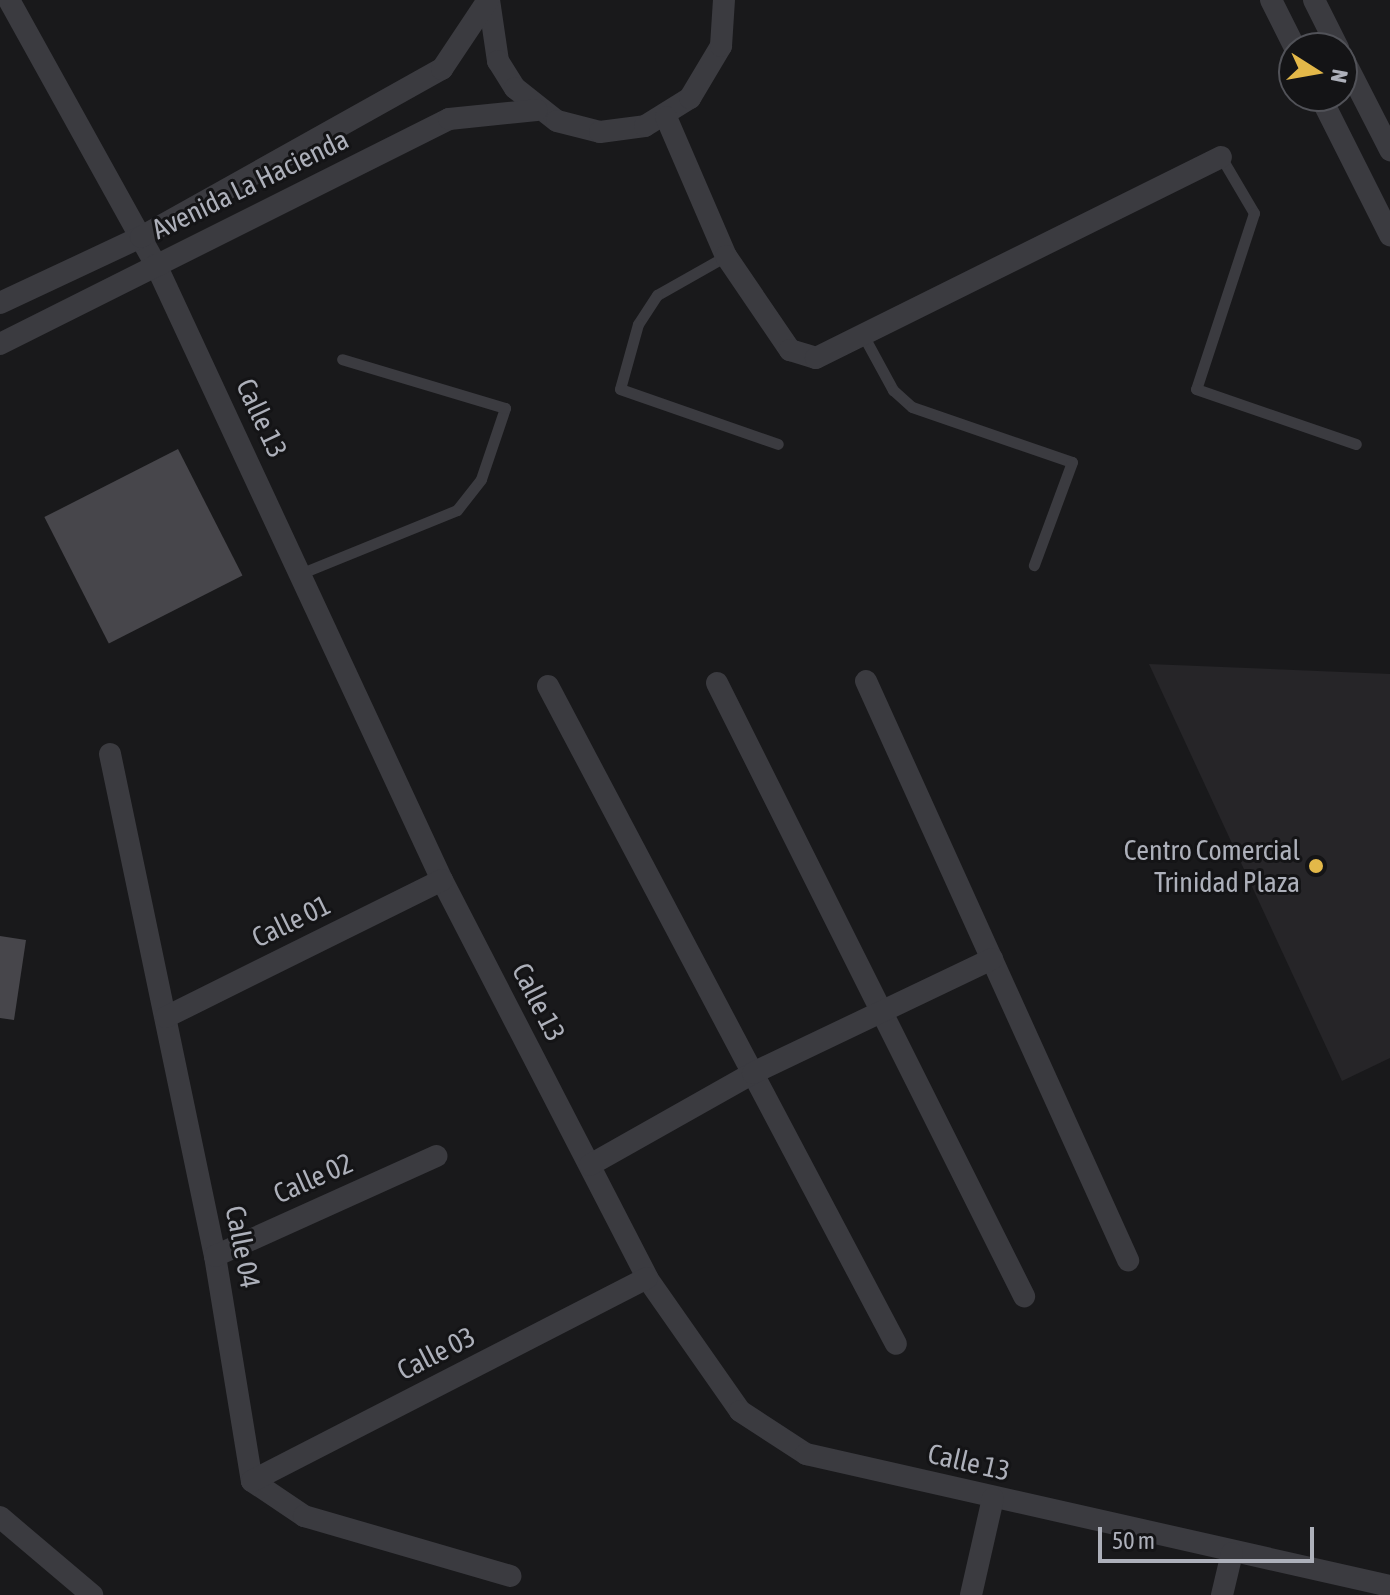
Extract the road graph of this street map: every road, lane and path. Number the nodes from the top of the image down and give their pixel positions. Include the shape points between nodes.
1 (9, 0) edge
2 (489, 0) edge
3 (1271, 0) edge
4 (1314, 0) edge
5 (730, 5) edge
6 (1287, 32) edge
7 (1330, 32) edge
8 (1358, 87) edge
9 (537, 110) junction
10 (1328, 112) edge
11 (666, 117) junction
12 (1390, 150) edge
13 (1221, 157) joint
14 (1390, 235) edge
15 (141, 237) junction
16 (726, 256) junction
17 (156, 265) junction
18 (0, 303) edge
19 (863, 335) junction
20 (0, 344) edge
21 (342, 359) dead end
22 (778, 444) dead end
23 (1356, 444) dead end
24 (1034, 565) dead end
25 (302, 573) junction
26 (866, 681) dead end
27 (717, 683) dead end
28 (548, 686) dead end
29 (110, 754) dead end
30 (442, 880) junction
31 (992, 959) junction
32 (881, 1012) junction
33 (166, 1017) junction
34 (753, 1073) junction
35 (436, 1156) dead end
36 (590, 1165) junction
37 (215, 1256) junction
38 (1128, 1260) dead end
39 (647, 1278) junction
40 (1024, 1296) dead end
41 (896, 1344) dead end
42 (252, 1481) junction
43 (993, 1498) junction
44 (0, 1517) edge
45 (1232, 1553) junction
46 (510, 1576) dead end
47 (1390, 1586) edge
48 (92, 1595) edge
49 (971, 1595) edge
50 (1222, 1595) edge

1 - 15 street, Calle 13
2 - 9 street, Avenida La Hacienda via 498,61
2 - 15 street, Avenida La Hacienda via 442,69
3 - 6 street
4 - 7 street
5 - 11 street via 709,74
8 - 12 street
9 - 11 street, Avenida La Hacienda via 600,132
9 - 17 street, Avenida La Hacienda via 449,119
10 - 14 street
11 - 16 street
13 - 19 street
13 - 23 lane via 1254,213 1196,389
15 - 17 street, Calle 13
15 - 18 street, Avenida La Hacienda
16 - 19 street via 790,350 816,358
16 - 22 lane via 657,295 638,324 620,389
17 - 20 street, Avenida La Hacienda
17 - 25 street, Calle 13
19 - 24 lane via 893,390 912,407 1072,462
21 - 25 lane via 505,408 481,479 457,510
25 - 30 street, Calle 13
26 - 31 street
27 - 32 street
28 - 34 street
29 - 33 street, Calle 04
30 - 33 street, Calle 01
30 - 36 street, Calle 13
31 - 32 street
31 - 38 street
32 - 34 street
32 - 40 street
33 - 37 street, Calle 04
34 - 36 street
34 - 41 street
35 - 37 street, Calle 02
36 - 39 street, Calle 13
37 - 42 street, Calle 04
39 - 42 street, Calle 03
39 - 43 street, Calle 13 via 740,1411 806,1454
42 - 46 street via 304,1516
43 - 45 street, Calle 13
43 - 49 street
44 - 48 street
45 - 47 street, Calle 13
45 - 50 street

